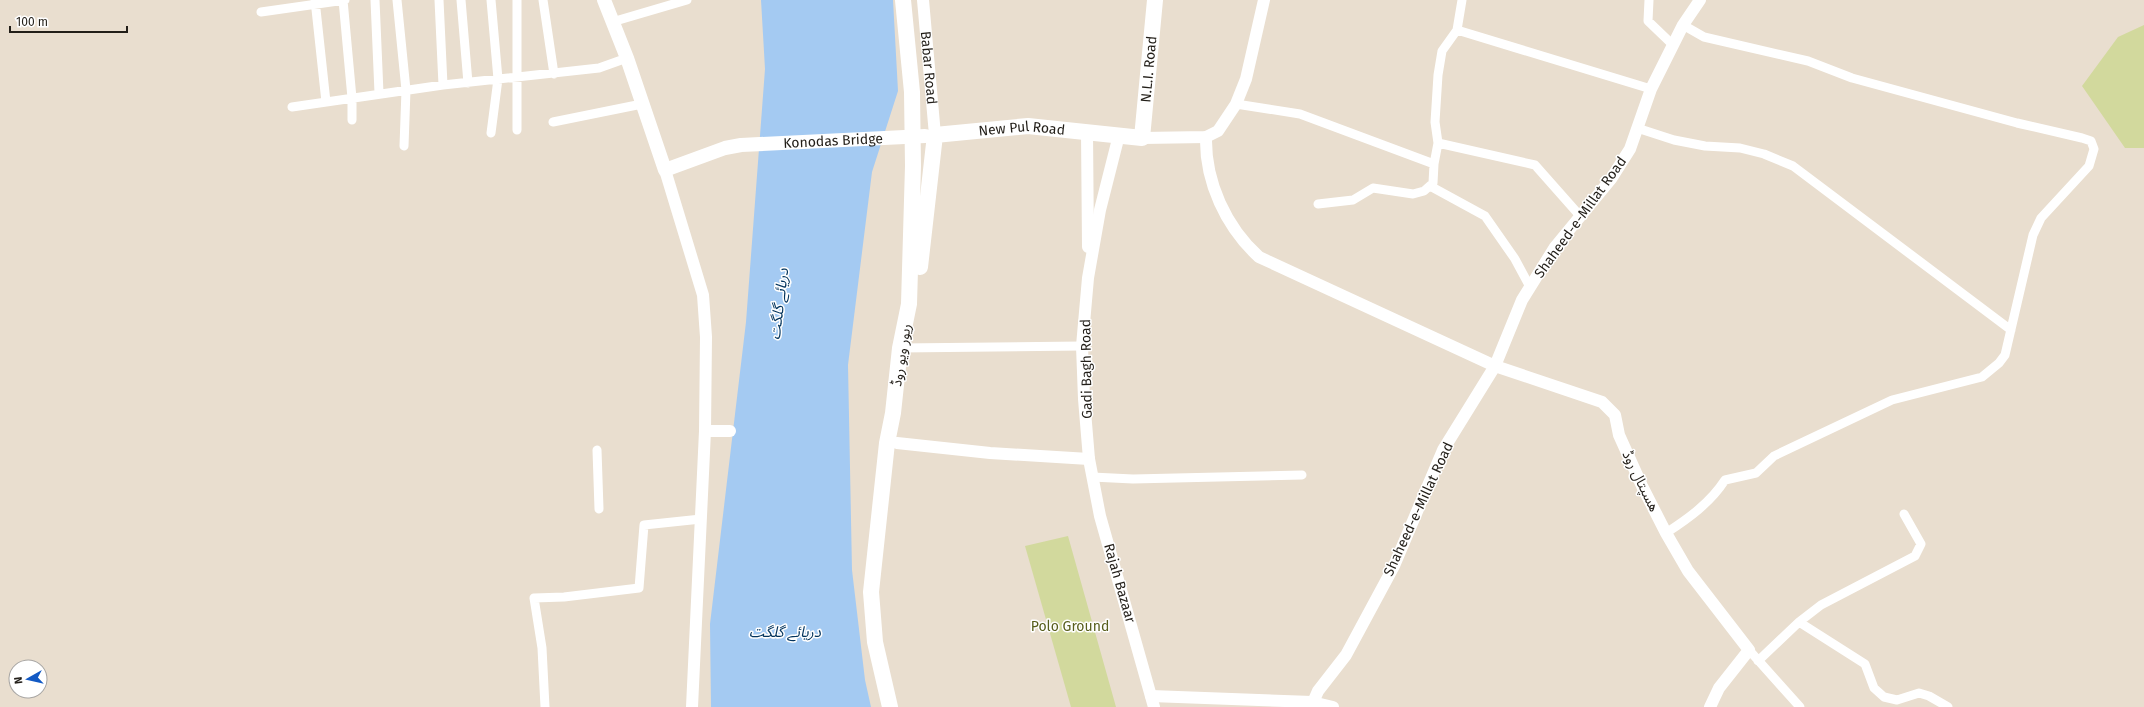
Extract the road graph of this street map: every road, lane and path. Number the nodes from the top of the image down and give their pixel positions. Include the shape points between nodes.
1 (340, 0) edge
2 (375, 0) edge
3 (397, 0) edge
4 (439, 0) edge
5 (461, 0) edge
6 (491, 0) edge
7 (517, 0) edge
8 (543, 0) edge
9 (604, 0) edge
10 (687, 0) edge
11 (903, 0) edge
12 (923, 0) edge
13 (1155, 0) edge
14 (1264, 0) edge
15 (1462, 0) edge
16 (1649, 0) edge
17 (1700, 0) edge
18 (316, 2) edge
19 (261, 12) dead end
20 (612, 22) junction
21 (1683, 25) junction
22 (1457, 30) junction
23 (1673, 45) junction
24 (627, 58) junction
25 (554, 74) junction
26 (518, 77) junction
27 (498, 79) junction
28 (468, 83) junction
29 (443, 85) junction
30 (1651, 89) junction
31 (406, 90) junction
32 (379, 93) junction
33 (352, 98) junction
34 (326, 102) junction
35 (642, 104) junction
36 (1236, 104) junction
37 (292, 107) dead end
38 (352, 120) dead end
39 (553, 122) dead end
40 (1637, 128) junction
41 (517, 130) dead end
42 (1087, 132) junction
43 (491, 134) dead end
44 (930, 135) junction
45 (1119, 135) junction
46 (1206, 137) junction
47 (1142, 138) junction
48 (1438, 143) junction
49 (404, 146) dead end
50 (1434, 164) junction
51 (665, 170) junction
52 (1430, 186) junction
53 (1318, 204) dead end
54 (1087, 209) junction
55 (1100, 210) junction
56 (1581, 217) junction
57 (1088, 278) junction
58 (1530, 287) junction
59 (909, 304) junction
60 (2011, 330) junction
61 (1082, 346) junction
62 (900, 348) junction
63 (1495, 366) junction
64 (705, 431) junction
65 (730, 431) dead end
66 (897, 443) dead end
67 (597, 450) dead end
68 (1089, 459) junction
69 (1302, 475) dead end
70 (1092, 477) junction
71 (599, 509) dead end
72 (1904, 514) dead end
73 (701, 519) junction
74 (1666, 533) junction
75 (1799, 622) junction
76 (1749, 650) junction
77 (1758, 661) junction
78 (1153, 701) edge
79 (1311, 705) edge
80 (545, 707) edge
81 (692, 707) edge
82 (890, 707) edge
83 (1333, 707) edge
84 (1710, 707) edge
85 (1800, 707) edge
86 (1948, 707) edge

1 - 18 street
1 - 33 street
2 - 32 street
3 - 31 street
4 - 29 street
5 - 28 street
6 - 27 street
7 - 26 street
8 - 25 street
9 - 20 main road
10 - 20 street
11 - 59 highway, ریور ویو روڈ via 912,92 913,166
12 - 44 main road, Babar Road
13 - 47 highway, N.L.I. Road
14 - 36 main road via 1250,68
15 - 22 street
16 - 23 street via 1648,21
17 - 21 main road, Shaheed-e-Millat Road
18 - 19 street
18 - 34 street
20 - 24 main road
21 - 23 main road, Shaheed-e-Millat Road
21 - 60 street via 1704,37 1808,61 1852,78 2091,141 2094,149 2088,166 2041,218 2033,234
22 - 30 street
22 - 48 street via 1442,51 1435,122
23 - 30 main road, Shaheed-e-Millat Road
24 - 25 street via 599,68
24 - 35 main road
25 - 26 street
26 - 27 street
26 - 41 street
27 - 28 street
27 - 43 street
28 - 29 street
29 - 31 street
30 - 40 main road, Shaheed-e-Millat Road
31 - 32 street
31 - 49 street
32 - 33 street
33 - 34 street
33 - 38 street
34 - 37 street
35 - 39 street
35 - 51 main road
36 - 46 main road via 1218,131
36 - 50 street via 1300,114
40 - 56 main road, Shaheed-e-Millat Road via 1630,149 1611,179
40 - 60 street via 1674,140 1705,146 1740,148 1764,154 1793,166
42 - 44 highway, New Pul Road via 1012,127
42 - 45 highway, New Pul Road
42 - 54 main road, Gadi Bagh Road
44 - 51 main road, Konodas Bridge via 741,145 725,148
44 - 59 highway via 918,286
45 - 47 highway
45 - 55 main road, Gadi Bagh Road
46 - 47 main road
46 - 63 main road, ھسپتال روڈ via 1208,170 1213,187 1238,232 1259,257
48 - 50 street
48 - 56 street via 1535,165
50 - 52 street via 1433,183
51 - 64 main road via 703,295 706,337
52 - 53 street via 1413,194 1373,188 1353,200
52 - 58 street via 1484,216 1516,259
54 - 55 main road
54 - 57 main road, Gadi Bagh Road
55 - 57 main road, Gadi Bagh Road
56 - 58 main road, Shaheed-e-Millat Road via 1555,247
57 - 61 main road, Gadi Bagh Road
58 - 63 main road, Shaheed-e-Millat Road via 1522,300
59 - 62 highway, ریور ویو روڈ
60 - 74 street via 2005,355 1982,377 1892,400 1774,456 1756,472 1725,480 1698,512
61 - 62 street
61 - 68 main road, Gadi Bagh Road
62 - 82 highway, ریور ویو روڈ via 871,592 875,642
63 - 74 main road, ھسپتال روڈ via 1602,402 1615,415 1619,435
63 - 79 main road, Shaheed-e-Millat Road via 1443,450 1394,566 1346,655
64 - 65 main road
64 - 73 main road
66 - 68 main road via 990,453
67 - 71 street
68 - 70 main road, Rajah Bazaar
69 - 70 street via 1133,479
70 - 78 main road, Rajah Bazaar via 1100,516
72 - 75 street via 1921,544 1915,556 1821,605
73 - 80 street via 644,525 639,588 534,598 542,648
73 - 81 main road
74 - 76 main road, ھسپتال روڈ via 1688,571
75 - 77 street
75 - 86 street via 1865,664 1874,688 1884,697 1898,700 1919,693
76 - 77 street
76 - 84 main road via 1719,688
77 - 85 street
78 - 79 main road
79 - 83 main road

